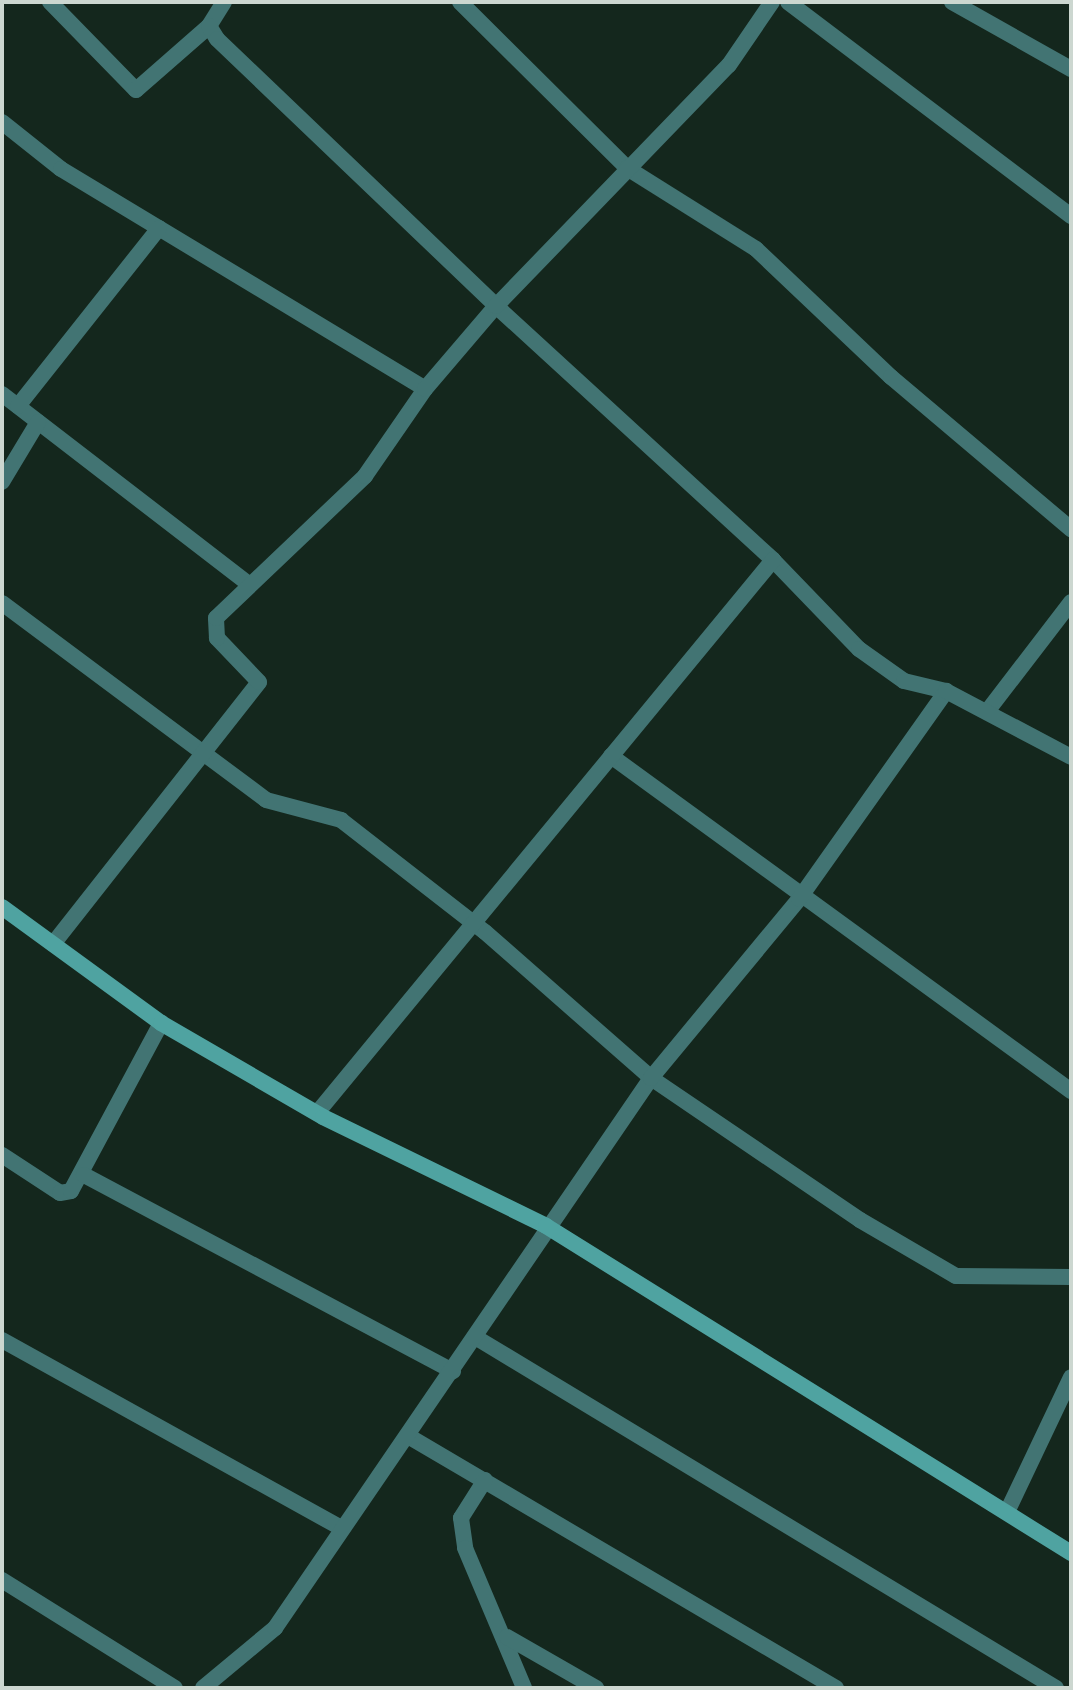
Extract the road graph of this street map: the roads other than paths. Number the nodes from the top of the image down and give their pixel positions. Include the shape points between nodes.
1 (50, 2) edge
2 (224, 2) edge
3 (460, 2) edge
4 (788, 2) edge
5 (952, 2) edge
6 (764, 5) edge
7 (209, 26) junction
8 (1071, 69) edge
9 (2, 122) edge
10 (627, 168) junction
11 (1071, 216) edge
12 (159, 228) junction
13 (496, 306) junction
14 (425, 389) junction
15 (2, 394) edge
16 (18, 406) junction
17 (38, 422) junction
18 (2, 482) edge
19 (1071, 527) edge
20 (773, 560) junction
21 (250, 585) junction
22 (1071, 602) edge
23 (2, 603) edge
24 (946, 691) junction
25 (989, 709) junction
26 (202, 751) junction
27 (611, 756) junction
28 (1071, 757) edge
29 (799, 899) junction
30 (2, 907) edge
31 (475, 924) junction
32 (53, 944) junction
33 (161, 1023) junction
34 (651, 1078) junction
35 (1071, 1091) edge
36 (317, 1113) junction
37 (2, 1155) edge
38 (84, 1175) junction
39 (546, 1226) junction
40 (1071, 1277) edge
41 (475, 1337) junction
42 (2, 1340) edge
43 (453, 1371) junction
44 (1071, 1377) edge
45 (408, 1436) junction
46 (485, 1480) junction
47 (1007, 1512) junction
48 (341, 1528) junction
49 (1071, 1553) edge
50 (2, 1580) edge
51 (507, 1637) junction
52 (175, 1688) edge
53 (203, 1688) edge
54 (524, 1688) edge
55 (596, 1688) edge
56 (836, 1688) edge
57 (1056, 1688) edge

1 - 7 street via 136,90
2 - 7 street
3 - 10 street
4 - 11 street
5 - 8 street
6 - 10 street via 729,65
7 - 13 street
9 - 12 street
10 - 13 street
10 - 19 street via 756,249 891,377
12 - 14 street
12 - 16 street
13 - 14 street
13 - 20 street
14 - 21 street via 365,476
15 - 16 street
16 - 17 street
17 - 18 street
17 - 21 street
20 - 24 street via 859,649 904,681
20 - 27 street
21 - 26 street via 212,627 259,682
22 - 25 street
23 - 26 street
24 - 25 street
24 - 29 street
25 - 28 street
26 - 31 street via 266,800 341,820
26 - 32 street
27 - 29 street
27 - 31 street
29 - 34 street
29 - 35 street
30 - 32 street
31 - 34 street
31 - 36 street
32 - 33 street
33 - 36 street
33 - 38 street
34 - 39 street
34 - 40 street via 956,1276
36 - 39 street
37 - 38 street via 60,1193
38 - 43 street
39 - 41 street
39 - 47 street
41 - 43 street
41 - 57 street
42 - 48 street
43 - 45 street
44 - 47 street
45 - 46 street
45 - 48 street
46 - 51 street via 461,1518 465,1548
46 - 56 street
47 - 49 street
48 - 53 street via 275,1628
50 - 52 street
51 - 54 street
51 - 55 street

